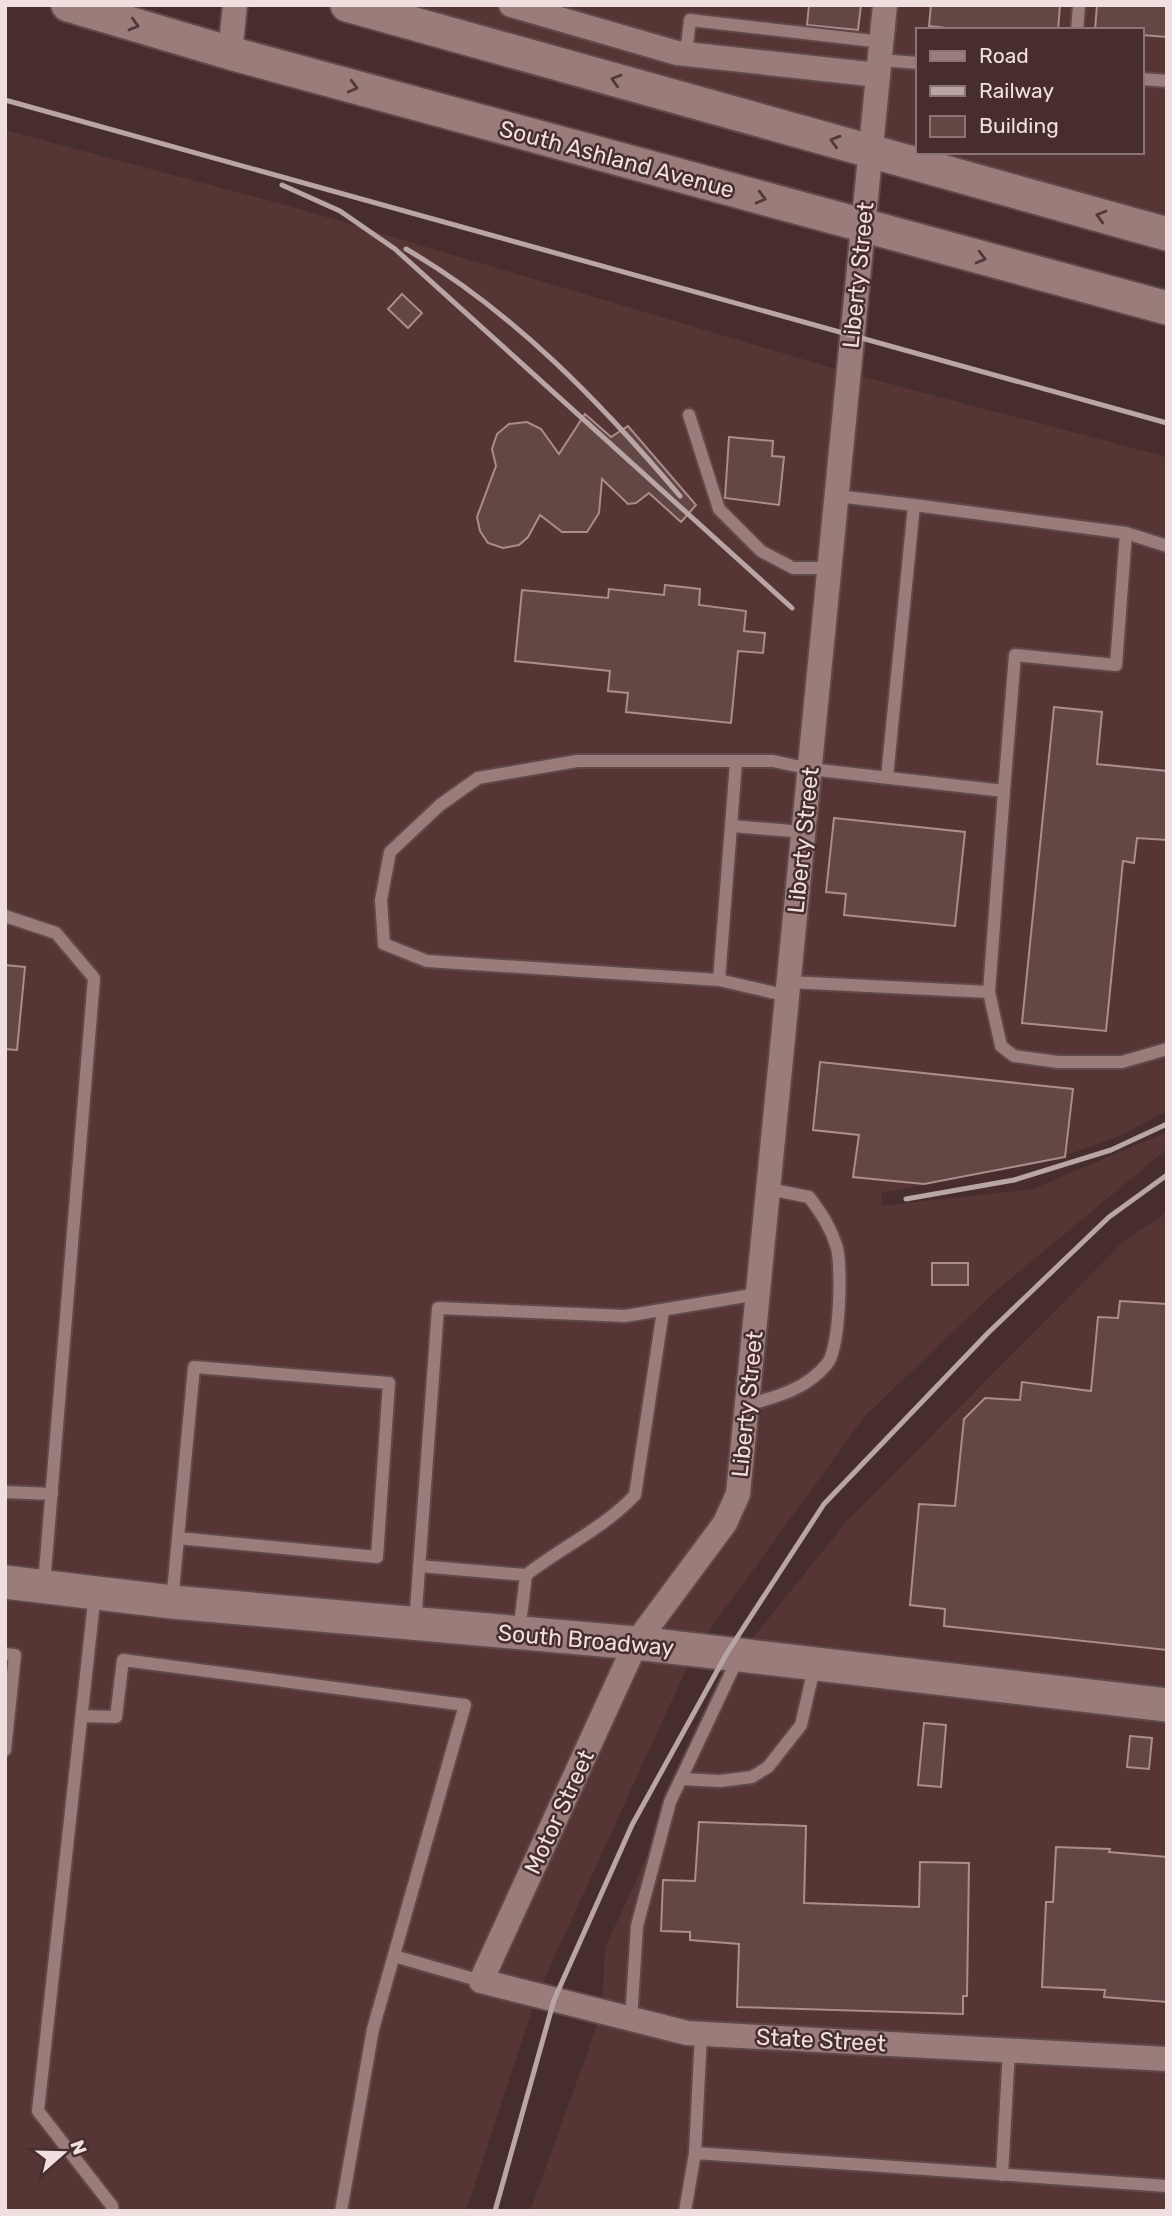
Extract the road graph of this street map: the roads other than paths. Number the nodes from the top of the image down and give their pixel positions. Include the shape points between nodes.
1 (68, 5) edge
2 (235, 5) edge
3 (347, 5) edge
4 (511, 5) edge
5 (885, 5) edge
6 (1079, 5) edge
7 (1077, 28) edge
8 (230, 53) junction
9 (685, 54) junction
10 (880, 59) junction
11 (916, 63) edge
12 (1144, 79) edge
13 (1167, 81) edge
14 (871, 151) junction
15 (863, 226) junction
16 (1167, 234) edge
17 (1167, 308) edge
18 (689, 415) dead end
19 (837, 496) junction
20 (914, 505) junction
21 (1126, 533) junction
22 (1167, 546) edge
23 (830, 568) junction
24 (736, 762) junction
25 (810, 769) junction
26 (887, 777) junction
27 (1004, 791) junction
28 (732, 826) junction
29 (804, 832) junction
30 (5, 916) edge
31 (719, 980) junction
32 (788, 989) junction
33 (989, 992) junction
34 (1167, 1049) edge
35 (769, 1189) junction
36 (758, 1294) junction
37 (663, 1311) junction
38 (747, 1405) junction
39 (5, 1492) edge
40 (52, 1493) junction
41 (178, 1538) junction
42 (419, 1566) junction
43 (526, 1575) junction
44 (5, 1582) edge
45 (44, 1587) junction
46 (95, 1593) junction
47 (172, 1602) junction
48 (415, 1624) junction
49 (519, 1633) junction
50 (636, 1643) junction
51 (5, 1654) edge
52 (739, 1656) junction
53 (815, 1664) junction
54 (1167, 1705) edge
55 (82, 1716) junction
56 (5, 1750) edge
57 (681, 1779) junction
58 (394, 1956) junction
59 (481, 1981) junction
60 (631, 2020) junction
61 (701, 2034) junction
62 (1009, 2050) junction
63 (1167, 2059) edge
64 (695, 2153) junction
65 (1002, 2175) junction
66 (1167, 2186) edge
67 (112, 2211) edge
68 (341, 2211) edge
69 (685, 2211) edge

1 -> 8 main road, South Ashland Avenue
2 - 8 street
14 -> 3 main road
4 - 9 street
5 - 10 street, Liberty Street
6 - 7 lane
8 -> 15 main road, South Ashland Avenue
9 - 10 street
9 - 10 lane via 690,20
10 - 11 lane
10 - 14 street, Liberty Street
12 - 13 lane
14 - 15 street, Liberty Street
16 -> 14 main road
15 -> 17 main road, South Ashland Avenue
15 - 19 street, Liberty Street
18 - 23 lane via 719,509 761,551 793,568
19 - 20 lane
19 - 23 street, Liberty Street
20 - 21 lane
20 - 26 lane
21 - 22 lane
21 - 27 lane via 1116,665 1015,655
23 - 25 street, Liberty Street
24 - 25 lane via 773,761
24 - 28 lane
24 - 31 lane via 576,761 478,778 440,805 390,852 381,900 384,944 427,961
25 - 26 lane
25 - 29 street, Liberty Street
26 - 27 lane
27 - 33 lane
28 - 29 lane
28 - 31 lane
29 - 32 street, Liberty Street
30 - 40 lane via 56,933 94,978
31 - 32 lane
32 - 33 lane
32 - 35 street, Liberty Street
33 - 34 lane via 1001,1046 1014,1056 1058,1062 1122,1062
35 - 36 street, Liberty Street
35 - 38 lane via 809,1197 828,1223 838,1251 836,1344 828,1363 805,1384
36 - 37 lane
36 - 38 street, Liberty Street
37 - 42 lane via 625,1316 438,1308
37 - 43 lane via 635,1495 614,1517
38 - 50 street, Liberty Street via 734,1504 725,1523
39 - 40 lane
40 - 45 lane
41 - 41 lane via 194,1367 388,1383 377,1556
41 - 47 lane
42 - 43 lane
42 - 48 lane
43 - 49 lane
44 - 45 main road, South Broadway
45 - 46 main road, South Broadway
46 - 47 main road, South Broadway
46 - 55 lane
47 - 48 main road, South Broadway
48 - 49 main road, South Broadway
49 - 50 main road, South Broadway
50 - 52 main road, South Broadway
50 - 59 street, Motor Street
51 - 56 lane via 15,1655
52 - 53 main road, South Broadway
52 - 57 lane
53 - 54 main road, South Broadway
53 - 57 lane via 801,1725 768,1767 752,1777
55 - 58 lane via 116,1717 123,1660 465,1705
55 - 67 lane via 38,2111
57 - 60 lane via 670,1802 636,1926
58 - 59 lane
58 - 68 lane via 373,2029
59 - 60 street, State Street
60 - 61 street, State Street
61 - 62 street, State Street
61 - 64 lane
62 - 63 street, State Street
62 - 65 lane
64 - 65 lane
64 - 69 lane
65 - 66 lane

